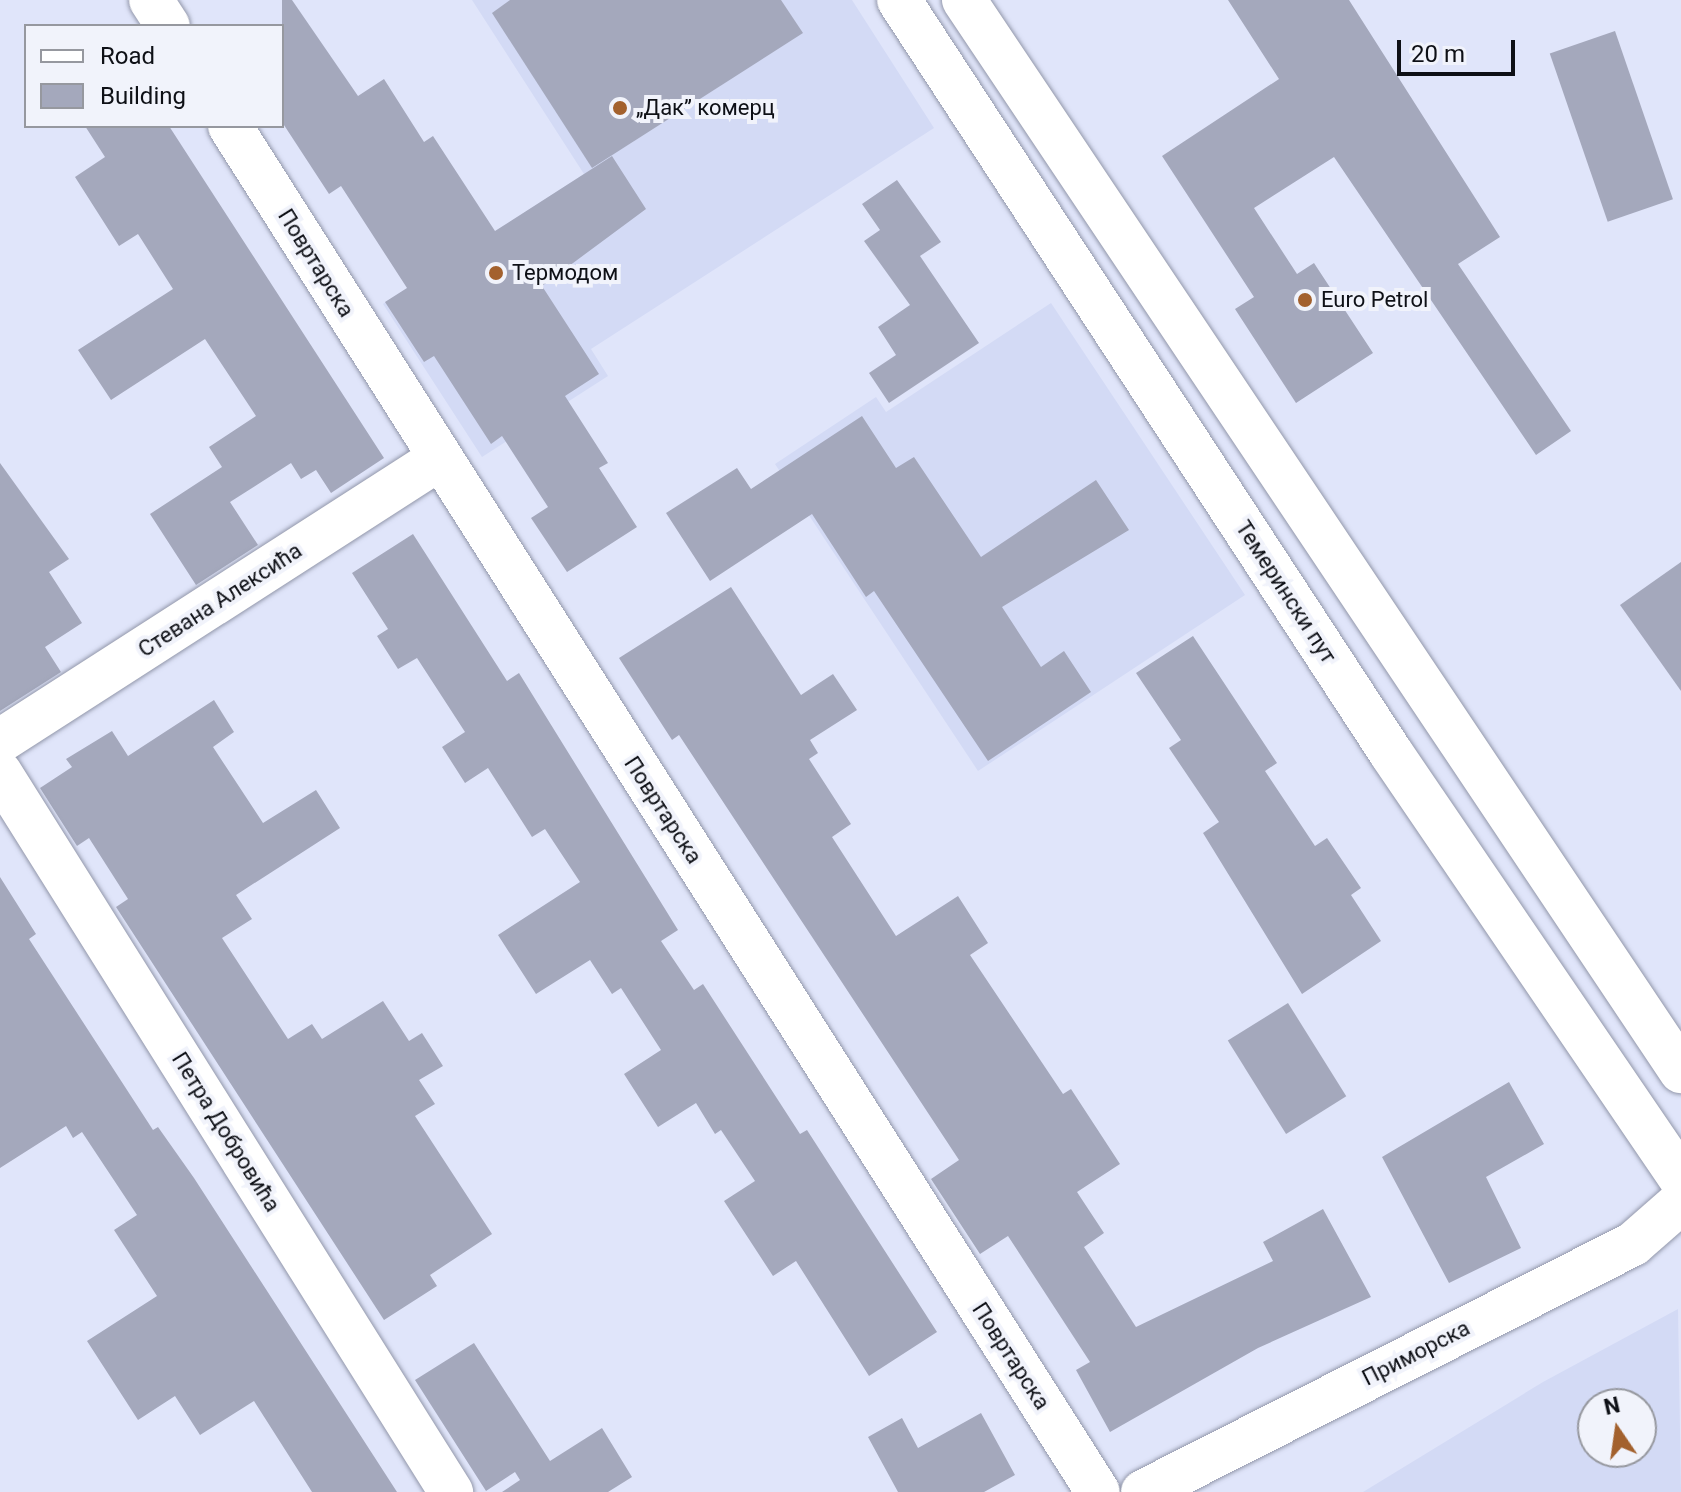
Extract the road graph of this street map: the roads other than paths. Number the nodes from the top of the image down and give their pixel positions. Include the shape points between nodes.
1 (151, 0) edge
2 (899, 0) edge
3 (964, 0) edge
4 (167, 24) edge
5 (231, 128) edge
6 (439, 459) junction
7 (0, 741) edge
8 (0, 773) edge
9 (1681, 1071) edge
10 (1681, 1179) edge
11 (1681, 1202) edge
12 (451, 1492) edge
13 (1098, 1492) edge
14 (1143, 1492) edge

1 - 4 street
2 - 10 street, Темерински пут via 1391,753
3 - 9 street
5 - 6 street, Повртарска
6 - 7 street, Стевана Алексића
6 - 13 street, Повртарска
8 - 12 street, Петра Добровића
11 - 14 street, Приморска via 1633,1244

